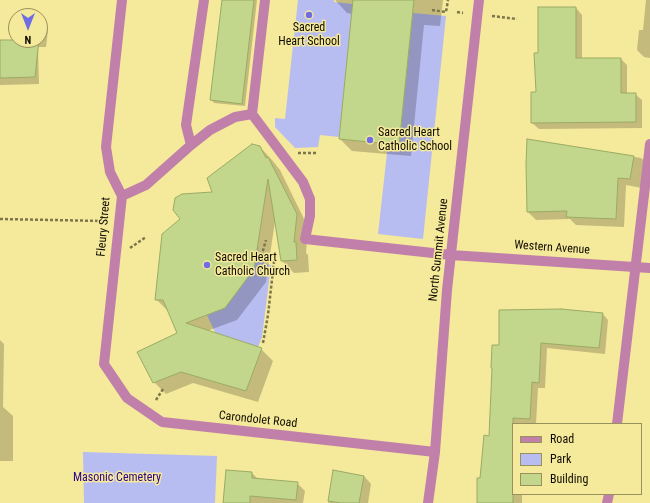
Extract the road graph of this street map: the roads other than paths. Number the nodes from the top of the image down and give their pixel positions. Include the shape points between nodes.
1 (122, 0) edge
2 (204, 0) edge
3 (265, 0) edge
4 (479, 0) edge
5 (252, 114) junction
6 (650, 144) edge
7 (191, 145) junction
8 (122, 196) junction
9 (451, 255) junction
10 (636, 266) junction
11 (650, 268) edge
12 (104, 364) joint
13 (617, 423) edge
14 (434, 452) junction
15 (428, 503) edge

1 - 8 street, Fleury Street via 106,147 110,172
2 - 7 street via 186,126
3 - 5 street
4 - 9 street, North Summit Avenue
5 - 7 street via 235,117 210,130
5 - 9 street, Western Avenue via 303,182 310,200 305,240
6 - 10 street
7 - 8 street via 146,185
8 - 12 street, Fleury Street
9 - 10 street, Western Avenue
9 - 14 street, North Summit Avenue
10 - 11 street, Western Avenue
10 - 13 street
12 - 14 street, Carondolet Road via 126,398 162,422
14 - 15 street, North Summit Avenue

